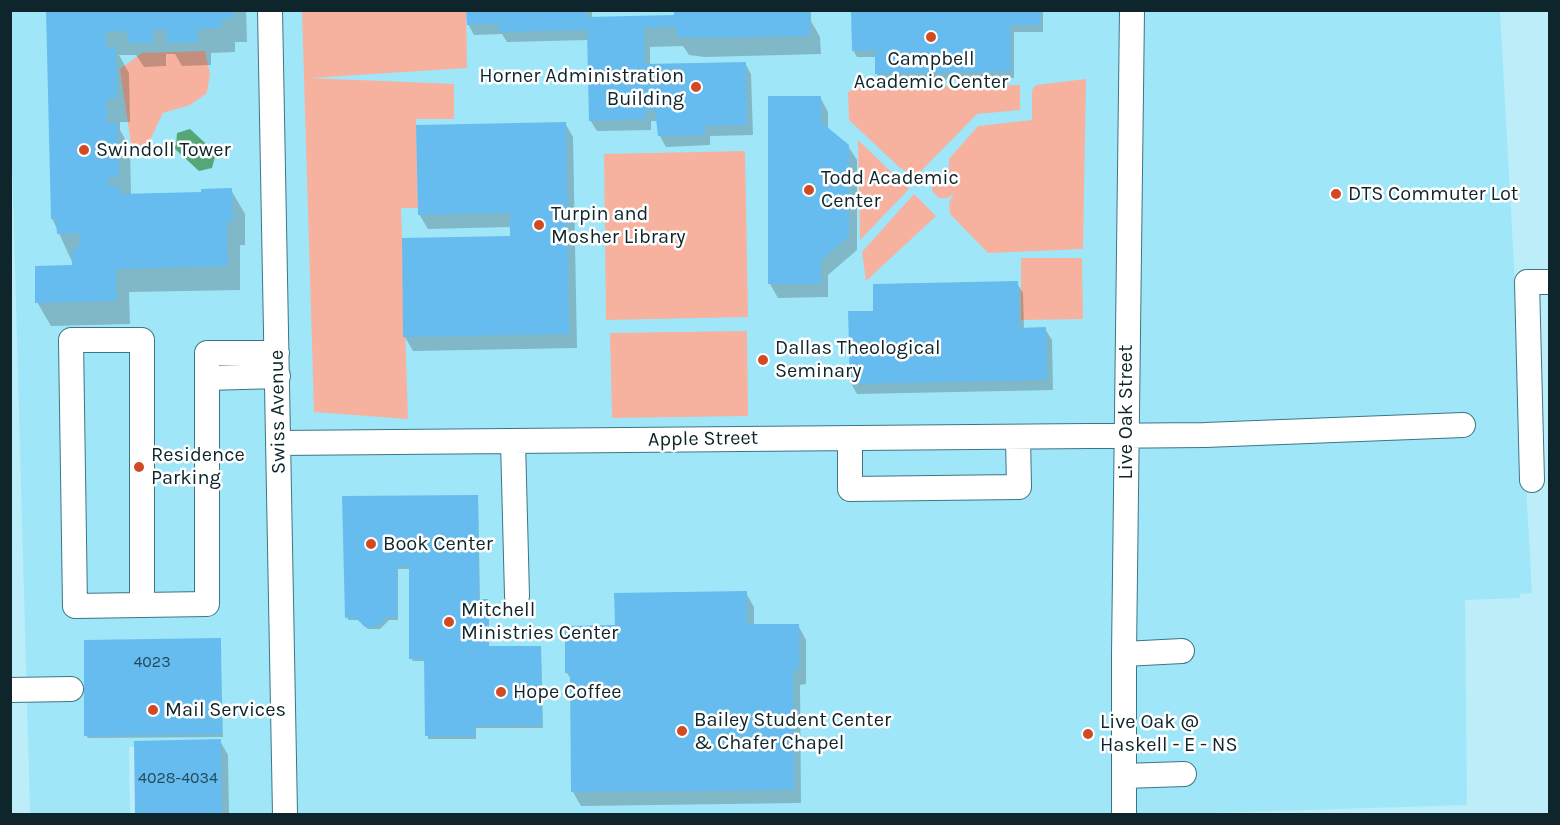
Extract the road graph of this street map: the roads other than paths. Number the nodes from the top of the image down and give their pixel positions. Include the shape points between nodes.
1 (270, 10) edge
2 (1132, 10) edge
3 (1550, 282) edge
4 (277, 364) junction
5 (207, 378) junction
6 (1462, 425) dead end
7 (1018, 436) junction
8 (1126, 436) junction
9 (850, 438) junction
10 (513, 441) junction
11 (279, 443) junction
12 (1532, 480) dead end
13 (517, 596) dead end
14 (142, 605) junction
15 (1182, 651) dead end
16 (1124, 654) junction
17 (71, 689) dead end
18 (10, 690) edge
19 (1184, 774) dead end
20 (1124, 776) junction
21 (285, 814) edge
22 (1125, 814) edge

1 - 4 street, Swiss Avenue
2 - 8 street, Live Oak Street
3 - 12 street via 1527,282
4 - 5 street
4 - 5 street via 207,354
4 - 11 street, Swiss Avenue
5 - 14 street via 207,604
6 - 8 street, Apple Street
7 - 8 street, Apple Street
7 - 9 street, Apple Street
7 - 9 street via 1019,487 850,489
8 - 16 street, Live Oak Street
9 - 10 street, Apple Street
10 - 11 street, Apple Street
10 - 13 street
11 - 21 street, Swiss Avenue
14 - 14 street via 75,606 71,340 142,340
15 - 16 street
16 - 20 street, Live Oak Street
17 - 18 street
19 - 20 street
20 - 22 street, Live Oak Street

